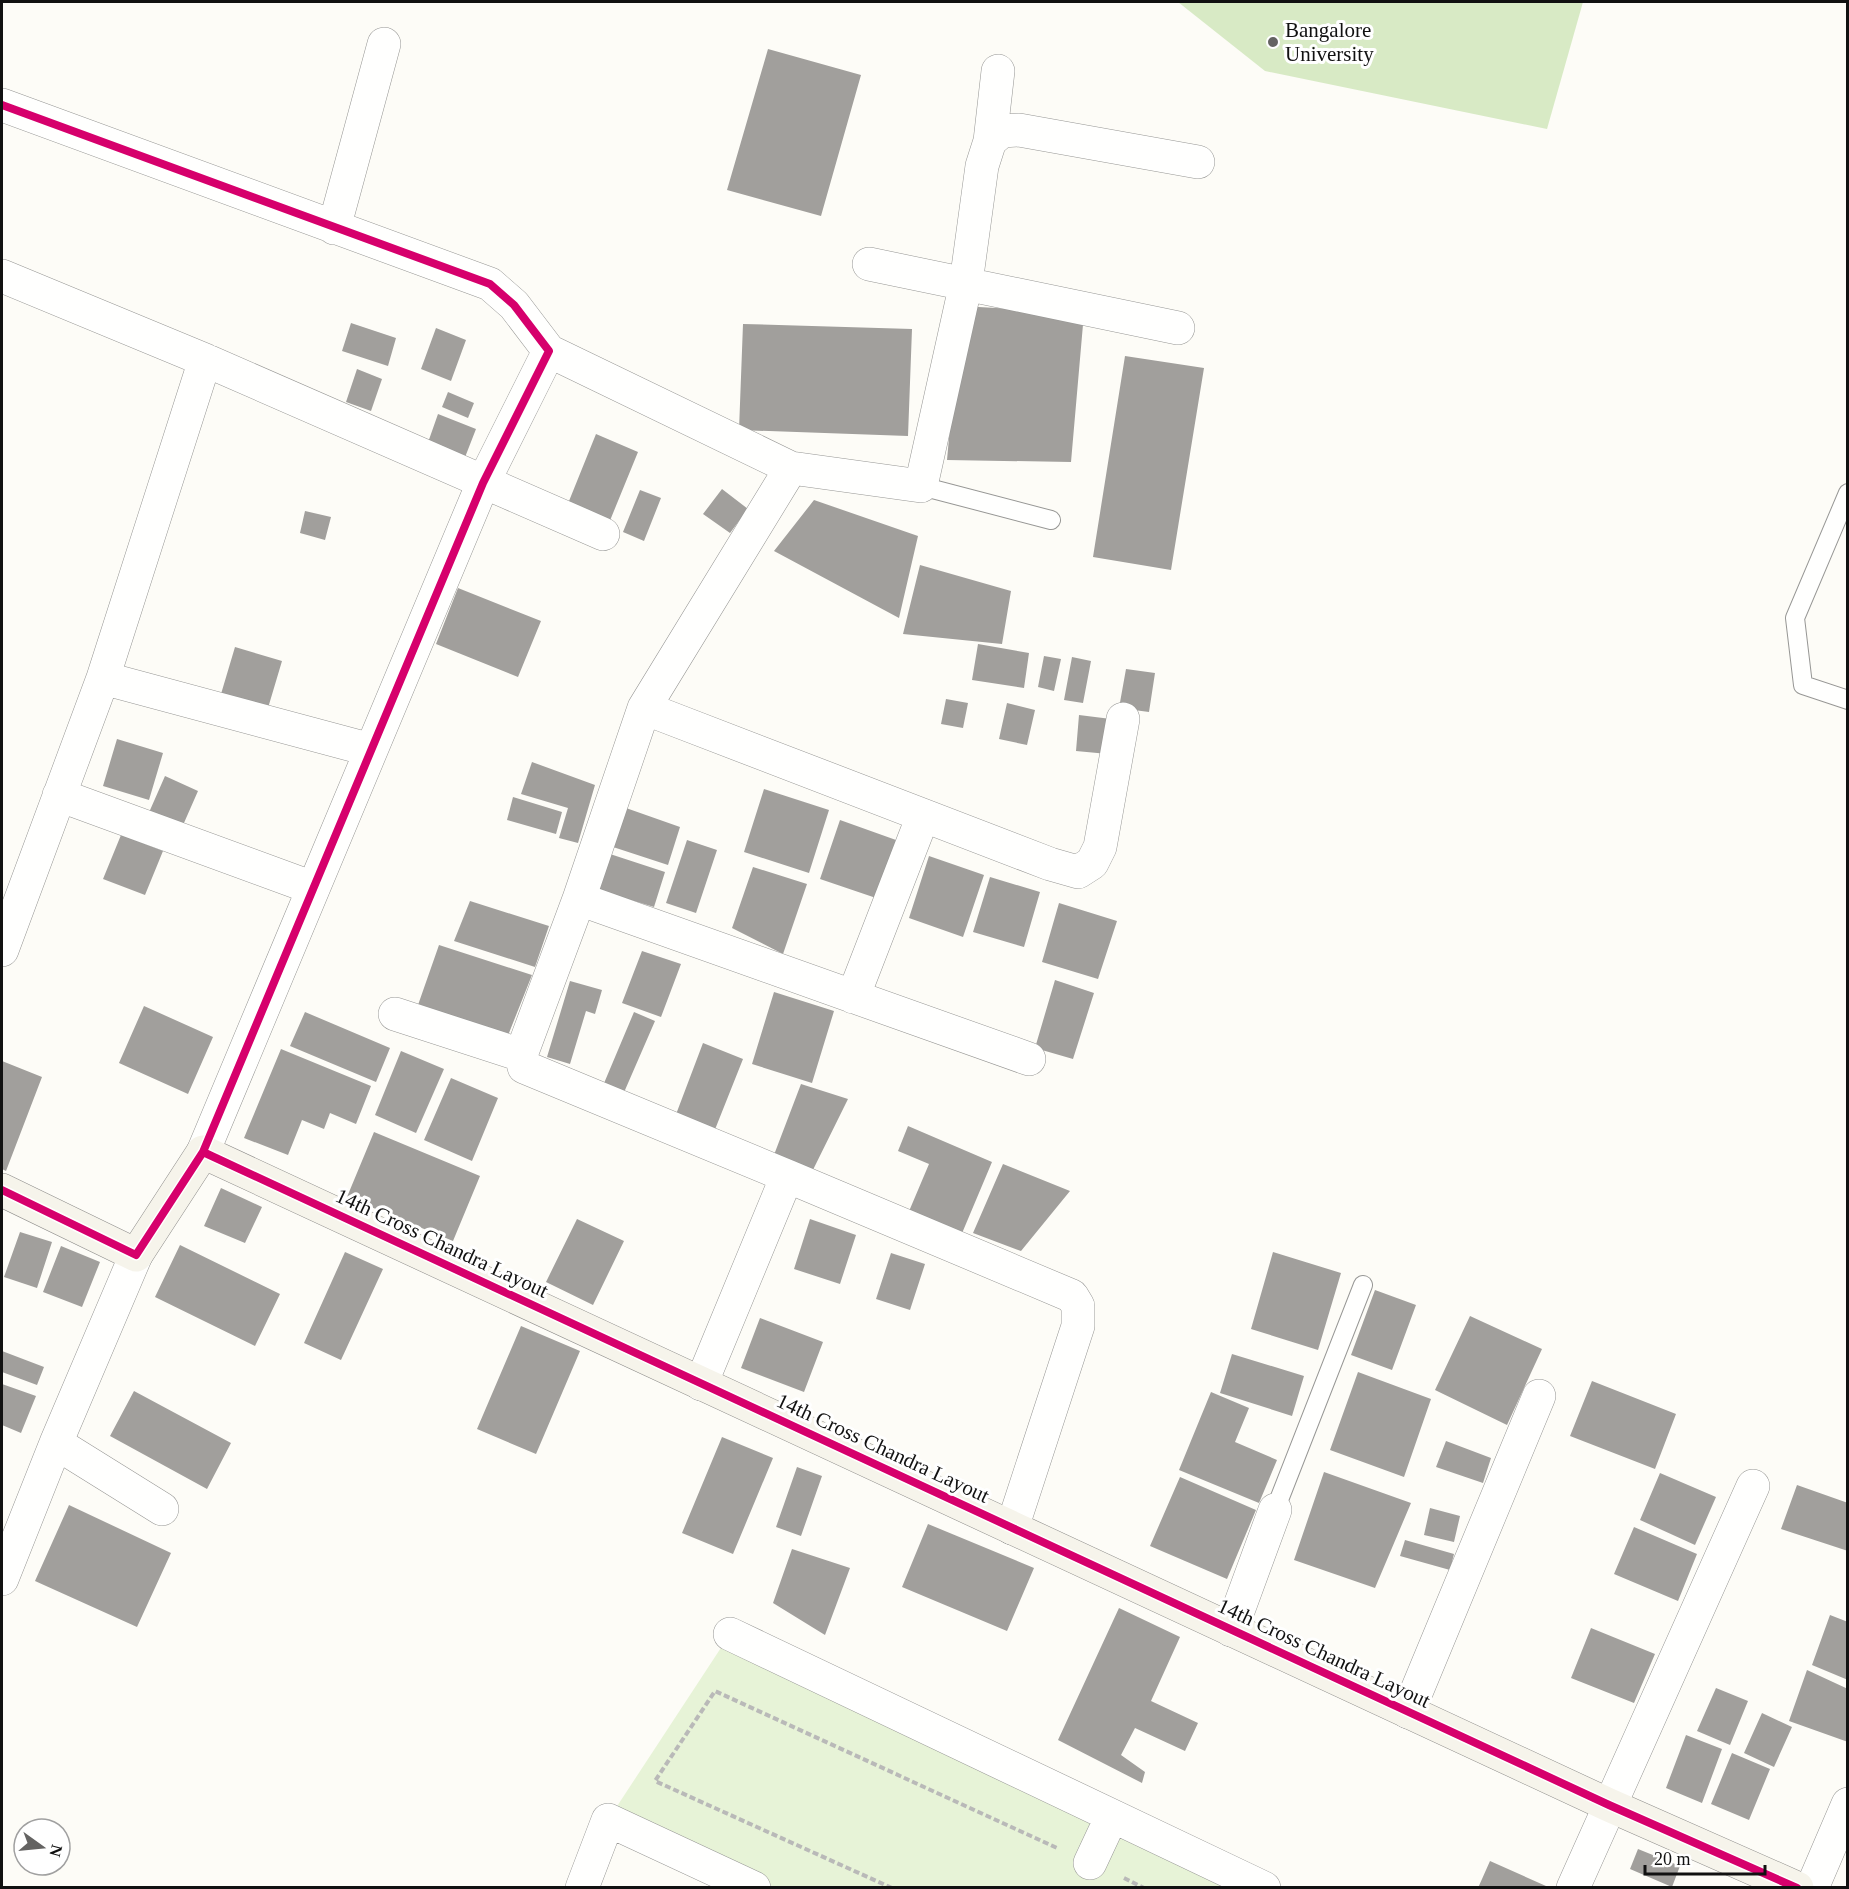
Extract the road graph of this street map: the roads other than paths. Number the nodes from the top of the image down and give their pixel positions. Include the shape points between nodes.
1 (384, 44) dead end
2 (998, 71) dead end
3 (2, 105) edge
4 (990, 141) junction
5 (1198, 162) dead end
6 (334, 228) junction
7 (869, 264) dead end
8 (2, 276) edge
9 (966, 283) junction
10 (1178, 328) dead end
11 (549, 351) junction
12 (204, 360) junction
13 (791, 468) junction
14 (483, 483) junction
15 (921, 486) junction
16 (1848, 493) edge
17 (1051, 520) dead end
18 (603, 534) dead end
19 (103, 678) junction
20 (1848, 700) edge
21 (644, 708) junction
22 (1123, 719) dead end
23 (371, 750) junction
24 (59, 795) junction
25 (923, 816) junction
26 (313, 888) junction
27 (579, 899) junction
28 (2, 950) edge
29 (853, 997) junction
30 (395, 1014) dead end
31 (521, 1055) junction
32 (1029, 1059) dead end
33 (202, 1152) junction
34 (787, 1176) junction
35 (2, 1190) edge
36 (136, 1255) junction
37 (1363, 1285) dead end
38 (701, 1384) junction
39 (1539, 1396) dead end
40 (56, 1443) junction
41 (1753, 1486) dead end
42 (162, 1509) dead end
43 (1275, 1510) joint
44 (1012, 1528) junction
45 (2, 1580) edge
46 (1231, 1630) junction
47 (730, 1634) dead end
48 (1408, 1712) junction
49 (1848, 1803) edge
50 (1609, 1805) junction
51 (1112, 1816) junction
52 (1090, 1863) road end
53 (582, 1887) edge
54 (754, 1887) edge
55 (1264, 1887) edge
56 (1573, 1887) edge
57 (1797, 1887) edge
58 (1812, 1887) edge

1 - 6 street
2 - 4 street
3 - 6 street
4 - 5 street via 1002,131 1018,130
4 - 9 street via 982,166
6 - 11 street via 490,284 514,305
7 - 9 street
8 - 12 street
9 - 10 street
9 - 15 street
11 - 13 street
11 - 14 street
12 - 14 street
12 - 19 street
13 - 15 street
13 - 21 street
14 - 18 street
14 - 23 street
15 - 17 lane
16 - 20 lane via 1795,618 1803,685
19 - 23 street
19 - 24 street
21 - 25 street
21 - 27 street
22 - 25 street via 1100,847 1092,863 1078,872
23 - 26 street
24 - 26 street
24 - 28 street
25 - 29 street
26 - 33 street
27 - 29 street
27 - 31 street
29 - 32 street
30 - 31 street
31 - 34 street via 524,1067
33 - 36 street
33 - 38 street, 14th Cross Chandra Layout
34 - 38 street
34 - 44 street via 1072,1296 1078,1306 1078,1326
35 - 36 street
36 - 40 street
37 - 43 lane
38 - 44 street, 14th Cross Chandra Layout
39 - 48 street
40 - 42 street
40 - 45 street
41 - 50 street
43 - 46 street
44 - 46 street, 14th Cross Chandra Layout
46 - 48 street, 14th Cross Chandra Layout
47 - 51 street
48 - 50 street, 14th Cross Chandra Layout
49 - 58 street
50 - 56 street
50 - 57 street, 14th Cross Chandra Layout
51 - 52 street
51 - 55 street
53 - 54 street via 609,1820

